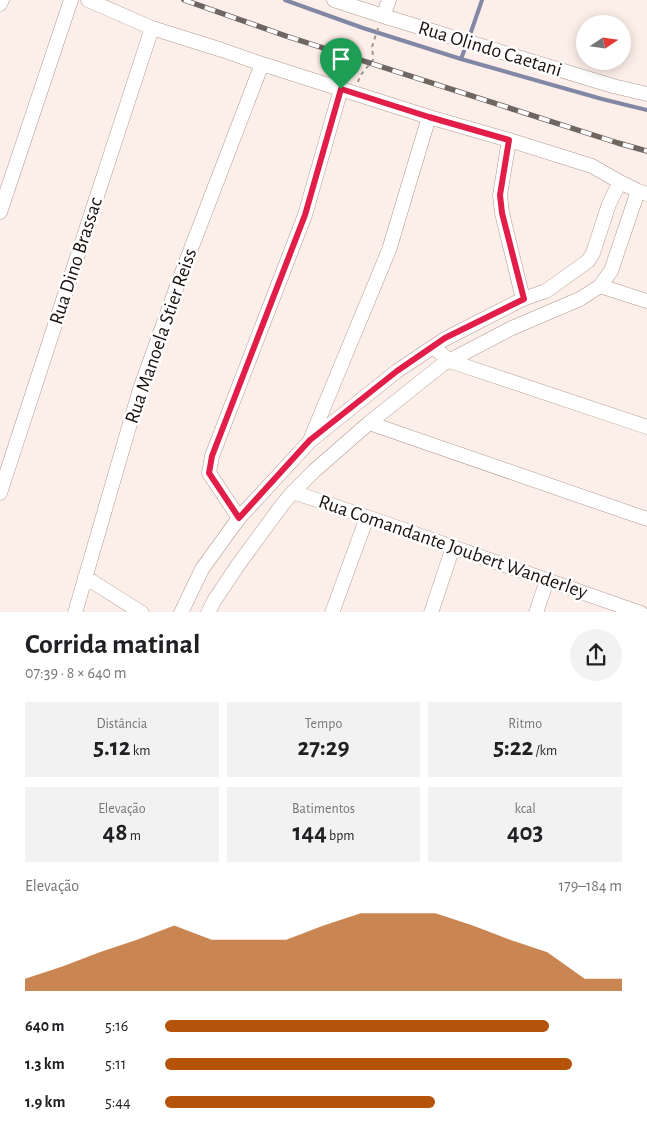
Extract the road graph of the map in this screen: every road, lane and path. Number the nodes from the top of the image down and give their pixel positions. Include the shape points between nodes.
1 (2, 0) edge
2 (71, 0) edge
3 (88, 0) edge
4 (334, 0) edge
5 (389, 0) edge
6 (0, 4) edge
7 (381, 19) junction
8 (152, 28) junction
9 (262, 64) junction
10 (356, 86) dead end
11 (341, 89) junction
12 (647, 94) edge
13 (429, 117) junction
14 (509, 140) junction
15 (620, 182) junction
16 (642, 192) edge
17 (0, 212) edge
18 (600, 286) junction
19 (524, 299) junction
20 (647, 301) edge
21 (433, 347) junction
22 (450, 361) junction
23 (368, 423) junction
24 (647, 426) edge
25 (310, 440) junction
26 (293, 492) junction
27 (0, 494) edge
28 (367, 517) junction
29 (239, 518) junction
30 (647, 519) edge
31 (453, 547) junction
32 (85, 576) junction
33 (547, 580) junction
34 (75, 612) edge
35 (142, 612) edge
36 (181, 612) edge
37 (208, 612) edge
38 (332, 612) edge
39 (431, 612) edge
40 (536, 612) edge
41 (641, 612) edge

1 - 6 street
2 - 17 street
3 - 8 street
4 - 7 street, Rua Olindo Caetani
5 - 7 street
7 - 10 path via 372,47 373,60
7 - 12 street, Rua Olindo Caetani
8 - 9 street
8 - 27 street, Rua Dino Brassac
9 - 11 street
9 - 32 street, Rua Manoela Stier Reiss via 140,389
11 - 13 street
11 - 29 street via 305,215 212,456 209,473
13 - 14 street
13 - 25 street via 389,250
14 - 15 street via 592,166
14 - 19 street via 500,195
15 - 16 street
15 - 19 street via 588,262 546,291
16 - 18 street via 611,271
18 - 20 street
18 - 22 street via 580,299 512,328
19 - 21 street
21 - 22 street
21 - 25 street via 397,371
22 - 23 street
22 - 24 street
23 - 26 street
23 - 30 street
25 - 29 street
26 - 28 street, Rua Comandante Joubert Wanderley
26 - 37 street via 238,565
28 - 31 street, Rua Comandante Joubert Wanderley
28 - 38 street
29 - 36 street via 202,569
31 - 33 street, Rua Comandante Joubert Wanderley
31 - 39 street
32 - 34 street, Rua Manoela Stier Reiss
32 - 35 street
33 - 40 street
33 - 41 street, Rua Comandante Joubert Wanderley

